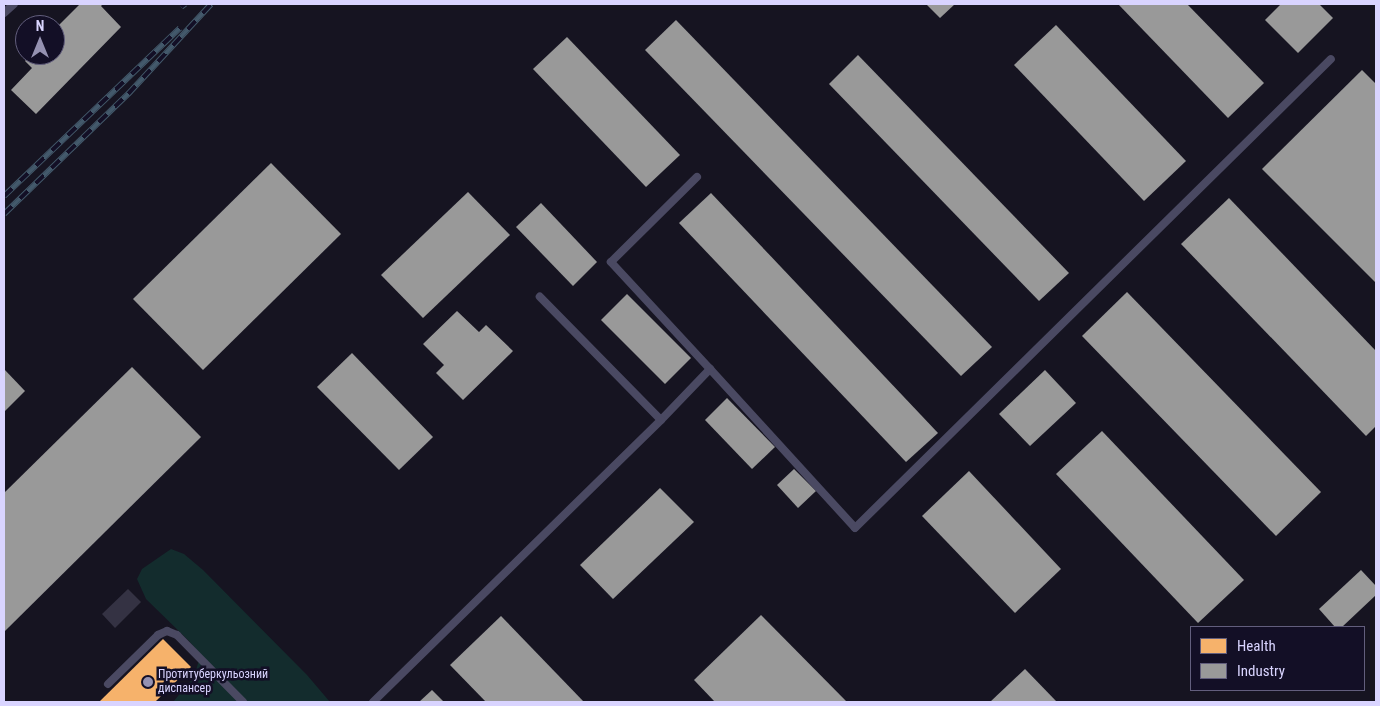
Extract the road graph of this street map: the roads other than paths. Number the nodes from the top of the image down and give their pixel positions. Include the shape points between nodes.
1 (14, 4) edge
2 (4, 13) edge
3 (1331, 58) dead end
4 (697, 177) dead end
5 (540, 297) dead end
6 (710, 369) junction
7 (661, 420) junction
8 (108, 684) dead end
9 (243, 702) edge
10 (372, 702) edge

1 - 2 lane
3 - 6 lane via 855,528
4 - 6 lane via 610,262
5 - 7 lane
6 - 7 lane
7 - 10 lane
8 - 9 lane via 158,635 168,631 177,635

